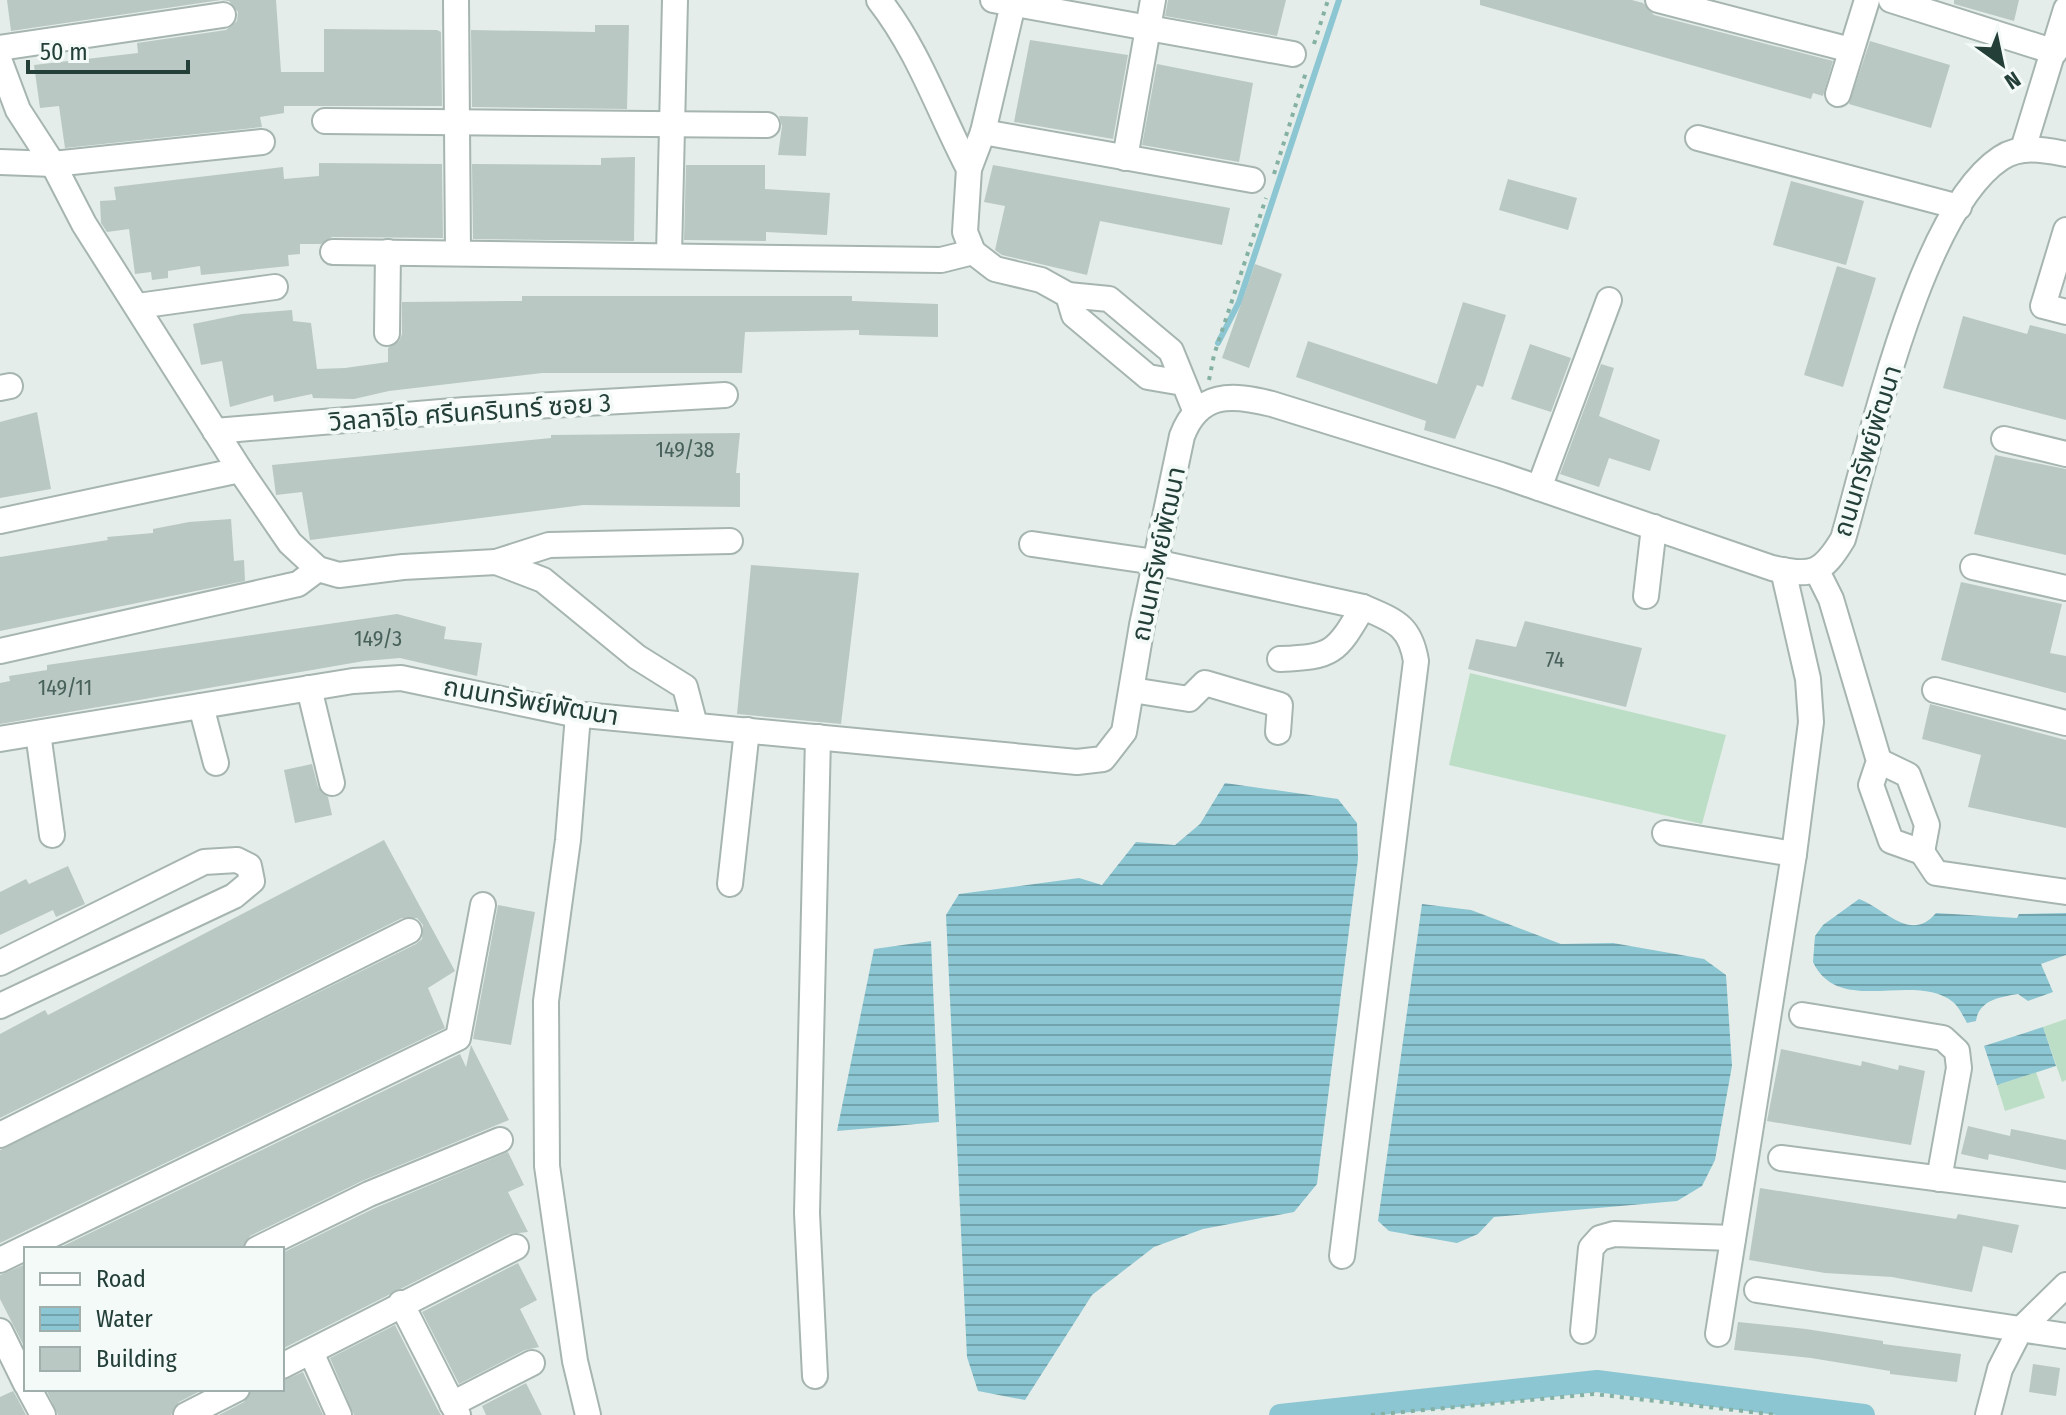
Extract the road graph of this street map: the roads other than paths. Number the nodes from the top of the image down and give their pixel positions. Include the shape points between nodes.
1 (456, 0) edge
2 (675, 0) edge
3 (879, 0) edge
4 (1153, 0) edge
5 (1658, 0) edge
6 (1867, 0) edge
7 (1891, 0) edge
8 (1007, 1) edge
9 (2066, 9) edge
10 (223, 15) dead end
11 (1147, 28) junction
12 (0, 48) edge
13 (1851, 50) junction
14 (2055, 52) junction
15 (1303, 60) road end
16 (0, 62) edge
17 (1838, 94) dead end
18 (325, 121) dead end
19 (458, 121) junction
20 (674, 123) junction
21 (767, 125) dead end
22 (983, 132) junction
23 (1698, 138) dead end
24 (262, 142) dead end
25 (2023, 149) junction
26 (2066, 154) edge
27 (1125, 158) junction
28 (0, 162) edge
29 (53, 164) junction
30 (969, 169) junction
31 (1252, 180) dead end
32 (1959, 207) junction
33 (2066, 230) edge
34 (333, 252) dead end
35 (388, 252) junction
36 (973, 252) junction
37 (458, 253) junction
38 (669, 255) junction
39 (275, 287) dead end
40 (1068, 295) junction
41 (1609, 300) dead end
42 (138, 306) junction
43 (2066, 312) edge
44 (387, 333) dead end
45 (1183, 383) junction
46 (725, 395) dead end
47 (1199, 408) junction
48 (215, 431) junction
49 (2004, 439) dead end
50 (2066, 454) edge
51 (240, 470) junction
52 (1539, 488) junction
53 (0, 521) edge
54 (1654, 527) junction
55 (730, 541) dead end
56 (1032, 544) dead end
57 (496, 562) junction
58 (1155, 562) junction
59 (1973, 567) dead end
60 (318, 569) junction
61 (1783, 570) junction
62 (1817, 571) junction
63 (2066, 588) edge
64 (1646, 596) dead end
65 (1363, 607) junction
66 (0, 651) edge
67 (1280, 659) dead end
68 (309, 688) junction
69 (1132, 690) junction
70 (1935, 690) dead end
71 (201, 706) junction
72 (578, 715) junction
73 (2066, 723) edge
74 (695, 725) junction
75 (747, 730) junction
76 (1278, 732) dead end
77 (38, 733) junction
78 (818, 737) junction
79 (0, 739) edge
80 (1879, 761) junction
81 (216, 763) dead end
82 (332, 783) dead end
83 (1665, 833) dead end
84 (52, 835) dead end
85 (1922, 852) junction
86 (1794, 854) junction
87 (730, 884) dead end
88 (2066, 892) edge
89 (483, 905) dead end
90 (409, 931) dead end
91 (0, 963) edge
92 (0, 1006) edge
93 (1802, 1015) dead end
94 (0, 1135) edge
95 (500, 1140) dead end
96 (1781, 1158) dead end
97 (1939, 1179) junction
98 (2066, 1195) edge
99 (1733, 1238) junction
100 (27, 1247) edge
101 (261, 1247) edge
102 (516, 1247) dead end
103 (24, 1248) edge
104 (1342, 1256) dead end
105 (0, 1260) edge
106 (2066, 1285) edge
107 (1757, 1290) dead end
108 (401, 1303) junction
109 (2020, 1330) junction
110 (0, 1331) edge
111 (1583, 1331) dead end
112 (1718, 1334) dead end
113 (2066, 1336) edge
114 (311, 1352) junction
115 (532, 1363) dead end
116 (284, 1365) edge
117 (815, 1376) dead end
118 (20, 1378) edge
119 (28, 1391) edge
120 (233, 1391) edge
121 (455, 1409) edge
122 (43, 1415) edge
123 (186, 1415) edge
124 (339, 1415) edge
125 (588, 1415) edge
126 (1988, 1415) edge

1 - 19 street
2 - 20 street
3 - 30 street via 915,52
4 - 11 street
5 - 13 street
6 - 13 street
7 - 14 street
8 - 11 street
8 - 22 street
9 - 14 street
10 - 12 street
11 - 15 street
11 - 27 street
13 - 17 street
14 - 25 street
16 - 29 street via 18,110
18 - 19 street
19 - 20 street
19 - 37 street
20 - 21 street
20 - 38 street
22 - 27 street
22 - 30 street
23 - 32 street
24 - 29 street
25 - 26 street
25 - 32 street, ถนนทรัพย์พัฒนา via 2000,159
27 - 31 street
28 - 29 street
29 - 42 street via 84,224
30 - 36 street via 965,232
32 - 62 street, ถนนทรัพย์พัฒนา via 1911,303 1843,539
33 - 43 street via 2043,306
34 - 35 street
35 - 37 street
35 - 44 street
36 - 38 street via 941,260
36 - 40 street via 995,269 1041,280
37 - 38 street
39 - 42 street
40 - 45 street via 1074,315 1148,377
40 - 45 street via 1109,299 1171,351
41 - 52 street
42 - 48 street
45 - 47 street
46 - 48 street, วิลลาจิโอ ศรีนครินทร์ ซอย 3
47 - 52 street via 1221,397 1246,398
47 - 58 street, ถนนทรัพย์พัฒนา via 1182,436
48 - 51 street
49 - 50 street
51 - 53 street
51 - 60 street via 290,543
52 - 54 street
54 - 61 street
54 - 64 street
55 - 57 street via 549,545
56 - 58 street
57 - 60 street via 339,575
57 - 74 street via 543,580 637,657 685,687
58 - 65 street
58 - 69 street, ถนนทรัพย์พัฒนา
59 - 63 street
60 - 66 street via 298,584
61 - 62 street
61 - 86 street via 1808,679 1811,722
62 - 80 street via 1831,599
65 - 67 street via 1345,639 1320,658
65 - 104 street via 1393,620 1412,637 1416,661
68 - 71 street, ถนนทรัพย์พัฒนา
68 - 72 street, ถนนทรัพย์พัฒนา via 401,678
68 - 82 street
69 - 76 street via 1189,699 1205,683 1269,701 1280,705
69 - 78 street, ถนนทรัพย์พัฒนา via 1124,732 1103,759 1077,762
70 - 73 street
71 - 77 street, ถนนทรัพย์พัฒนา
71 - 81 street
72 - 74 street, ถนนทรัพย์พัฒนา
72 - 125 street via 546,1001 547,1166 575,1361
74 - 75 street, ถนนทรัพย์พัฒนา
75 - 78 street, ถนนทรัพย์พัฒนา
75 - 87 street
77 - 79 street, ถนนทรัพย์พัฒนา
77 - 84 street
78 - 117 street via 807,1213
80 - 85 street via 1908,775 1927,825
80 - 85 street via 1871,785 1891,841
83 - 86 street
85 - 88 street via 1936,873
86 - 99 street
89 - 100 street via 458,1038
90 - 94 street
91 - 92 street via 204,862 237,860 249,866 252,881 234,896
93 - 97 street via 1943,1038 1957,1051 1959,1068
95 - 101 street via 369,1194
96 - 97 street
97 - 98 street
99 - 111 street via 1600,1238 1591,1248
99 - 112 street
102 - 108 street
103 - 105 street
106 - 109 street
107 - 109 street
108 - 114 street
108 - 121 street
109 - 113 street
109 - 126 street
110 - 118 street
114 - 116 street
114 - 124 street
115 - 121 street
119 - 122 street
120 - 123 street

